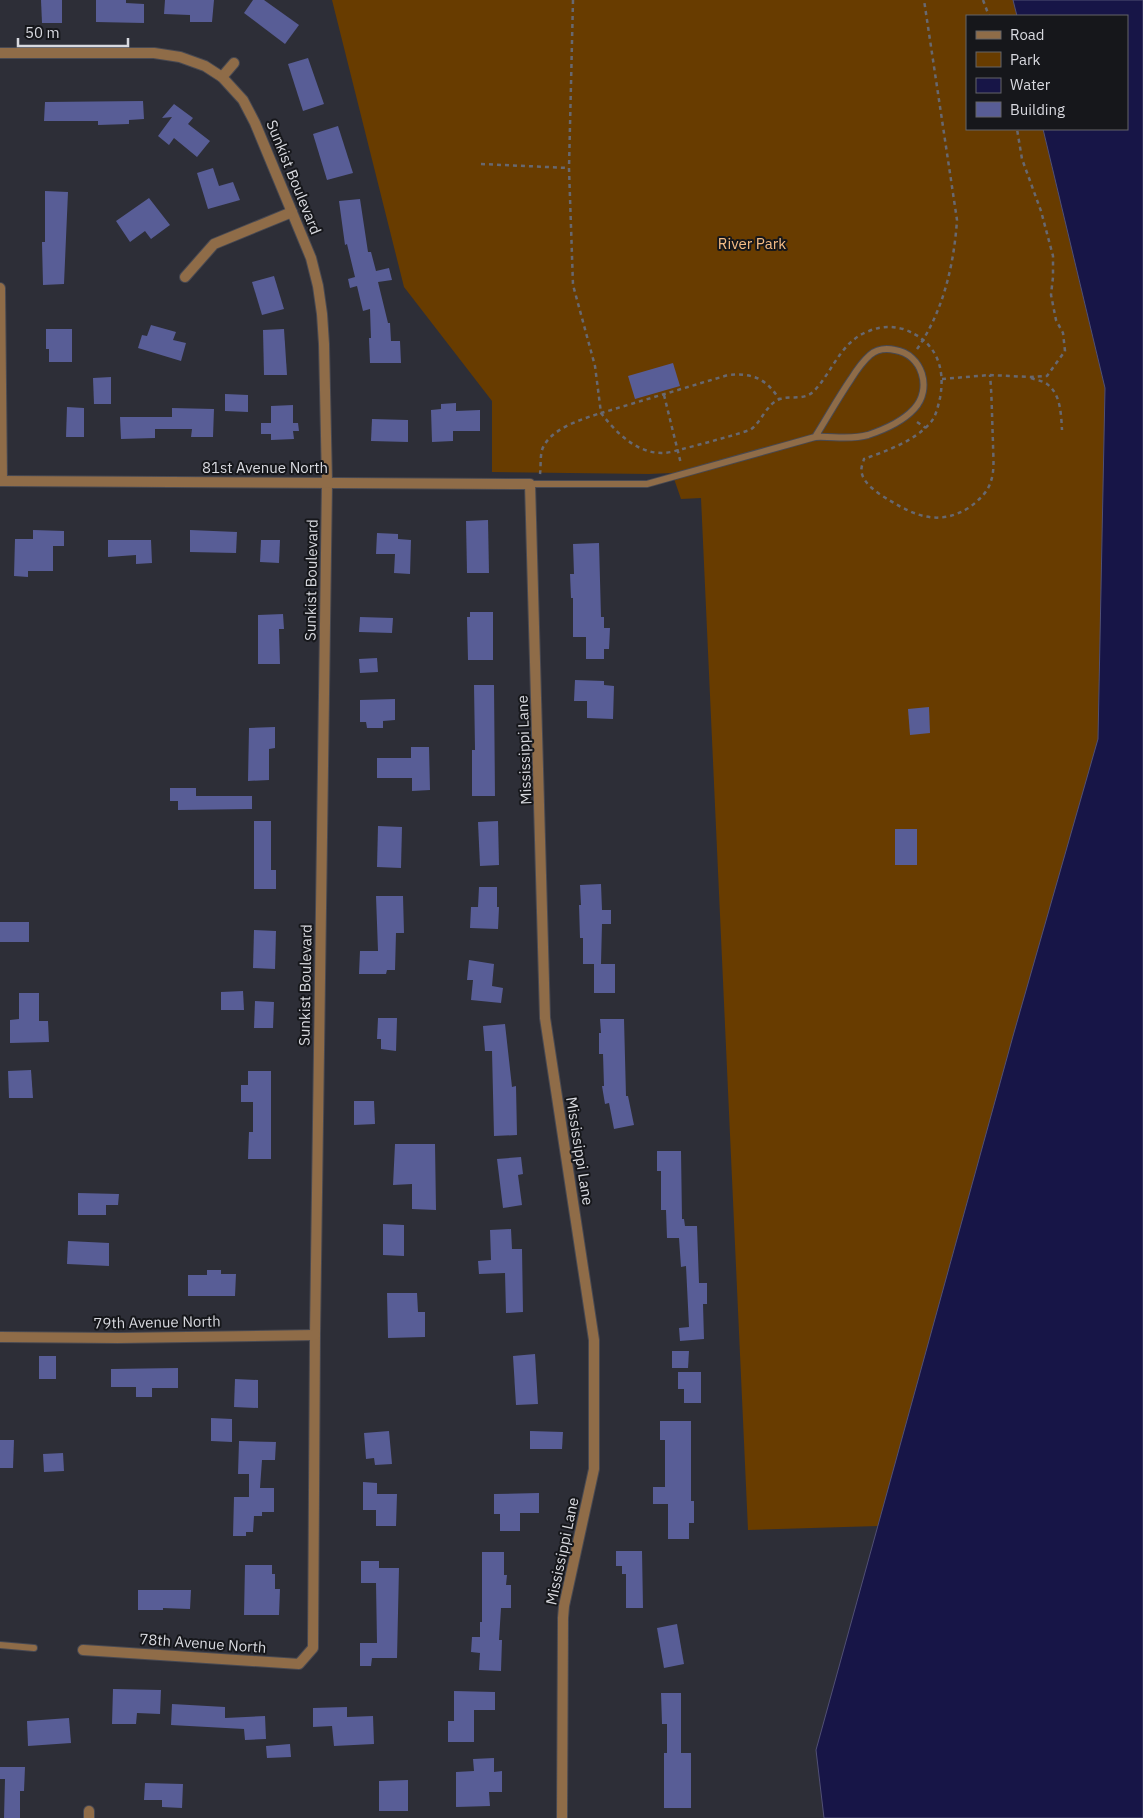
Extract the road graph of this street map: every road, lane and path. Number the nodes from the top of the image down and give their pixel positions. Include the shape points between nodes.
1 (573, 0) edge
2 (924, 0) edge
3 (983, 0) edge
4 (989, 15) edge
5 (0, 53) edge
6 (234, 63) dead end
7 (222, 78) junction
8 (1017, 130) edge
9 (481, 164) dead end
10 (569, 168) junction
11 (292, 212) junction
12 (185, 277) dead end
13 (0, 288) edge
14 (923, 340) junction
15 (912, 357) junction
16 (990, 375) junction
17 (1030, 377) junction
18 (942, 379) junction
19 (664, 395) junction
20 (779, 399) junction
21 (601, 413) junction
22 (1062, 430) dead end
23 (815, 437) junction
24 (678, 450) junction
25 (684, 475) junction
26 (1, 480) edge
27 (327, 482) junction
28 (530, 484) junction
29 (315, 1335) junction
30 (0, 1337) edge
31 (0, 1645) edge
32 (34, 1648) dead end
33 (313, 1648) joint
34 (83, 1650) dead end
35 (562, 1818) edge

1 - 10 path
2 - 14 path via 957,220 952,264 936,314
3 - 4 path
5 - 7 street, Sunkist Boulevard via 154,53 180,57 205,66
6 - 7 street
7 - 11 street, Sunkist Boulevard via 244,100
8 - 17 path via 1022,159 1053,256 1051,296 1056,320 1063,333 1065,351 1046,376
9 - 10 path
10 - 21 path via 572,285 595,366
11 - 12 street via 214,244
11 - 27 street, Sunkist Boulevard via 311,258 322,314
13 - 26 street
14 - 15 path
14 - 18 path via 936,356
14 - 20 path via 911,332 888,326 868,331 849,343 813,392 797,398
15 - 23 lane via 888,349 871,354 833,404
15 - 23 lane via 919,366 924,383 921,398 914,408 899,420 868,435
16 - 17 path
16 - 18 path
16 - 18 path via 992,479 983,496 954,516 945,518 914,514 879,494 862,474 864,459 913,437 932,421
17 - 22 path via 1047,384 1055,393
19 - 20 path via 728,375 744,374 759,378
19 - 21 path
19 - 24 path
20 - 24 path via 750,430
21 - 24 path via 618,433 638,447 665,453
21 - 28 path via 576,420 548,441 542,450 540,474
23 - 25 lane
24 - 25 path
25 - 28 lane via 632,485
26 - 27 street, 81st Avenue North
27 - 28 street, 81st Avenue North
27 - 29 street, Sunkist Boulevard
28 - 35 street, Mississippi Lane via 546,1018 592,1322 594,1355 594,1468 563,1618
29 - 30 street, 79th Avenue North
29 - 33 street, Sunkist Boulevard
31 - 32 lane
33 - 34 street, 78th Avenue North via 299,1664

